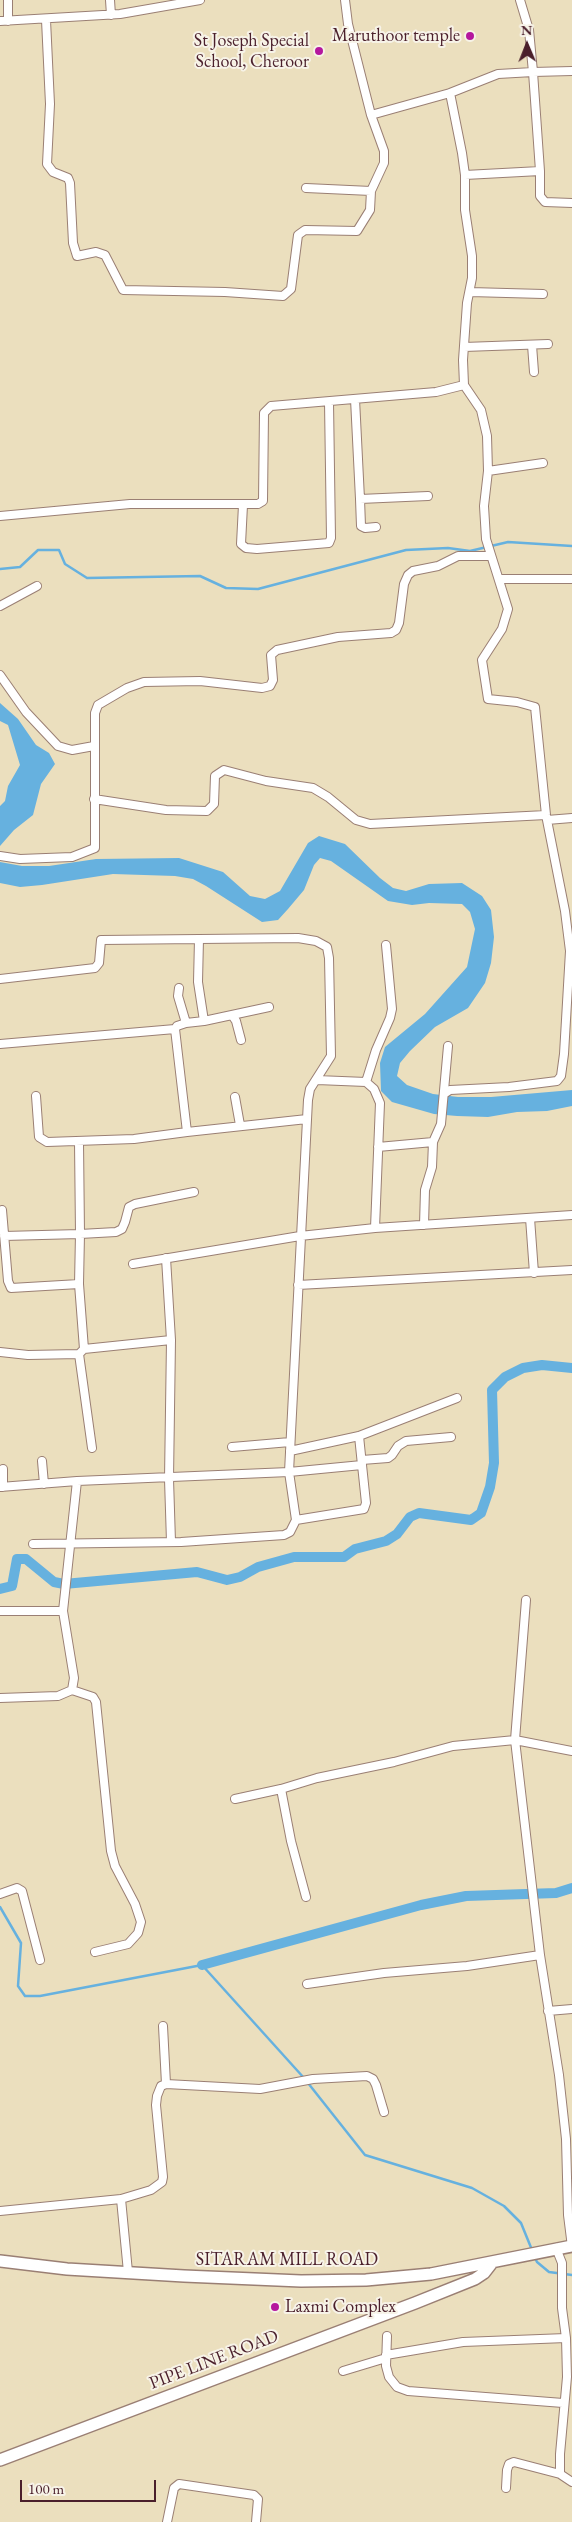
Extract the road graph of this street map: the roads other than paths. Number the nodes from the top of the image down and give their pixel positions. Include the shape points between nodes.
1 (8, 0) edge
2 (110, 0) edge
3 (200, 0) edge
4 (345, 0) edge
5 (520, 0) edge
6 (111, 14) junction
7 (46, 20) junction
8 (4, 21) edge
9 (572, 71) edge
10 (533, 72) junction
11 (450, 93) junction
12 (372, 115) junction
13 (540, 171) junction
14 (465, 175) junction
15 (306, 188) dead end
16 (371, 190) junction
17 (572, 203) edge
18 (470, 292) junction
19 (543, 294) dead end
20 (548, 344) dead end
21 (532, 345) junction
22 (464, 347) junction
23 (534, 372) dead end
24 (464, 385) junction
25 (355, 399) junction
26 (329, 402) junction
27 (544, 463) dead end
28 (488, 471) junction
29 (428, 496) dead end
30 (360, 498) junction
31 (243, 505) junction
32 (0, 516) edge
33 (376, 527) dead end
34 (489, 553) junction
35 (499, 579) junction
36 (572, 579) edge
37 (37, 586) dead end
38 (0, 606) edge
39 (0, 675) edge
40 (94, 746) junction
41 (94, 798) junction
42 (546, 817) junction
43 (572, 818) edge
44 (0, 856) edge
45 (199, 939) junction
46 (386, 945) dead end
47 (0, 979) edge
48 (179, 988) dead end
49 (268, 1007) dead end
50 (232, 1015) junction
51 (204, 1021) junction
52 (186, 1023) junction
53 (175, 1029) junction
54 (241, 1040) dead end
55 (0, 1044) edge
56 (448, 1046) dead end
57 (317, 1080) junction
58 (366, 1082) junction
59 (444, 1094) junction
60 (36, 1096) dead end
61 (235, 1097) dead end
62 (307, 1119) junction
63 (240, 1125) junction
64 (187, 1132) junction
65 (80, 1142) junction
66 (433, 1142) junction
67 (378, 1147) junction
68 (194, 1192) dead end
69 (2, 1210) dead end
70 (572, 1215) edge
71 (530, 1218) junction
72 (424, 1225) junction
73 (375, 1228) junction
74 (80, 1234) junction
75 (4, 1236) junction
76 (300, 1236) junction
77 (166, 1258) junction
78 (133, 1264) dead end
79 (572, 1270) edge
80 (534, 1273) junction
81 (79, 1284) junction
82 (298, 1285) junction
83 (171, 1340) junction
84 (0, 1352) edge
85 (81, 1352) junction
86 (457, 1398) dead end
87 (359, 1436) junction
88 (451, 1437) dead end
89 (232, 1447) dead end
90 (290, 1447) junction
91 (92, 1448) dead end
92 (42, 1461) dead end
93 (362, 1462) junction
94 (3, 1469) dead end
95 (289, 1472) junction
96 (169, 1479) junction
97 (77, 1481) junction
98 (44, 1484) junction
99 (2, 1487) edge
100 (296, 1520) junction
101 (171, 1542) junction
102 (70, 1543) junction
103 (33, 1544) dead end
104 (526, 1600) dead end
105 (0, 1611) edge
106 (63, 1611) junction
107 (72, 1690) junction
108 (0, 1698) edge
109 (516, 1740) junction
110 (572, 1751) edge
111 (282, 1789) junction
112 (235, 1799) dead end
113 (0, 1894) edge
114 (306, 1897) dead end
115 (95, 1952) dead end
116 (540, 1955) junction
117 (40, 1960) dead end
118 (307, 1984) dead end
119 (572, 2009) edge
120 (548, 2011) junction
121 (163, 2026) dead end
122 (166, 2084) junction
123 (384, 2112) dead end
124 (568, 2118) edge
125 (121, 2199) junction
126 (0, 2211) edge
127 (572, 2246) edge
128 (552, 2249) junction
129 (0, 2260) edge
130 (491, 2264) junction
131 (128, 2272) junction
132 (387, 2336) dead end
133 (566, 2338) junction
134 (386, 2356) junction
135 (343, 2371) dead end
136 (564, 2403) junction
137 (0, 2460) edge
138 (560, 2474) junction
139 (572, 2482) edge
140 (506, 2488) dead end
141 (168, 2522) edge
142 (256, 2522) edge

1 - 8 street
2 - 6 street
3 - 6 street
4 - 12 street via 348,24
5 - 10 street via 529,30
6 - 7 street
7 - 8 street
7 - 16 street via 50,104 47,164 53,172 68,178 70,183 75,253 81,256 96,252 105,255 123,290 284,296 291,289 298,235 305,230 357,232 370,210
9 - 10 street
10 - 11 street via 498,74
10 - 13 street
11 - 12 street
11 - 14 street
12 - 16 street via 384,151 384,163
13 - 14 street
13 - 17 street via 540,196 545,202
14 - 18 street via 465,210 472,256
15 - 16 street
18 - 19 street
18 - 22 street
20 - 21 street
21 - 22 street
21 - 23 street
22 - 24 street
24 - 25 street via 436,392
24 - 28 street via 481,410 487,436
25 - 26 street
25 - 30 street
26 - 31 street via 279,404 264,412 263,501
26 - 31 street via 329,543 257,550 246,548 241,544
27 - 28 street
28 - 34 street via 484,506
29 - 30 street
30 - 33 street via 361,526
31 - 32 street via 130,504
34 - 35 street
34 - 40 street via 458,556 408,575 399,623 391,633 338,637 277,650 271,655 273,680 270,686 262,688 200,681 144,682 127,688 98,706
35 - 36 street
35 - 42 street via 508,609 502,629 482,660 488,699 535,707
37 - 38 street
39 - 40 street via 26,712 58,746 72,750
40 - 41 street
41 - 42 street via 166,810 207,811 214,804 215,776 224,770 313,788 356,820 370,824
41 - 44 street via 95,848 72,857 20,859
42 - 43 street
42 - 59 street via 570,951 561,1076 552,1083 450,1090
45 - 47 street via 102,940 100,963 95,968
45 - 51 street via 198,982
45 - 57 street via 298,938 327,947 330,958 331,1056
46 - 58 street via 392,1009
48 - 52 street via 178,996
49 - 50 street
50 - 51 street
50 - 54 street
51 - 52 street
52 - 53 street
53 - 55 street
53 - 64 street
56 - 59 street
57 - 58 street
57 - 62 street via 310,1089
58 - 67 street via 374,1089 380,1103
59 - 66 street via 442,1124
60 - 65 street via 37,1127 42,1141
61 - 63 street
62 - 63 street
62 - 76 street
63 - 64 street
64 - 65 street
65 - 74 street
66 - 67 street
66 - 72 street via 432,1167 425,1190
67 - 73 street
68 - 74 street via 129,1207 122,1229 116,1232
69 - 75 street
70 - 71 street
71 - 72 street
71 - 80 street
72 - 73 street
73 - 76 street
74 - 75 street
74 - 81 street
75 - 81 street via 11,1288
76 - 77 street
76 - 82 street
77 - 78 street
77 - 83 street
79 - 80 street
80 - 82 street
81 - 85 street
82 - 90 street
83 - 85 street
83 - 96 street
84 - 85 street via 28,1355
85 - 91 street
86 - 87 street
87 - 90 street
87 - 93 street
88 - 93 street via 406,1441 388,1458
89 - 90 street
90 - 95 street
92 - 98 street
93 - 95 street
93 - 100 street via 364,1509
94 - 99 street
95 - 96 street
95 - 100 street
96 - 97 street
96 - 101 street
97 - 98 street
97 - 102 street
98 - 99 street
100 - 101 street via 290,1532 284,1534
101 - 102 street
102 - 103 street
102 - 106 street
104 - 109 street
105 - 106 street
106 - 107 street via 74,1678
107 - 108 street via 58,1696
107 - 115 street via 93,1697 96,1702 111,1851 141,1922 138,1933 128,1944
109 - 110 street
109 - 111 street via 453,1746
109 - 116 street
111 - 112 street
111 - 114 street
113 - 117 street via 17,1888 22,1891
116 - 118 street
116 - 120 street
119 - 120 street
120 - 124 street
121 - 122 street
122 - 123 street via 245,2089 313,2079 367,2076 376,2085
122 - 125 street via 156,2096 164,2177 151,2190
124 - 127 street
125 - 126 street
125 - 131 street
127 - 128 main road, SITARAM MILL ROAD
128 - 130 main road, SITARAM MILL ROAD
128 - 133 street via 562,2264
129 - 131 main road, SITARAM MILL ROAD via 67,2269
130 - 131 main road, SITARAM MILL ROAD via 366,2280 301,2281
130 - 137 main road, PIPE LINE ROAD via 484,2273 467,2282
132 - 134 street
133 - 134 street via 463,2342
133 - 136 street
134 - 135 street
134 - 136 street via 389,2377 397,2387 408,2391
136 - 138 street
138 - 139 street
138 - 140 street via 514,2462 507,2470
141 - 142 street via 174,2488 178,2484 254,2495 258,2499

